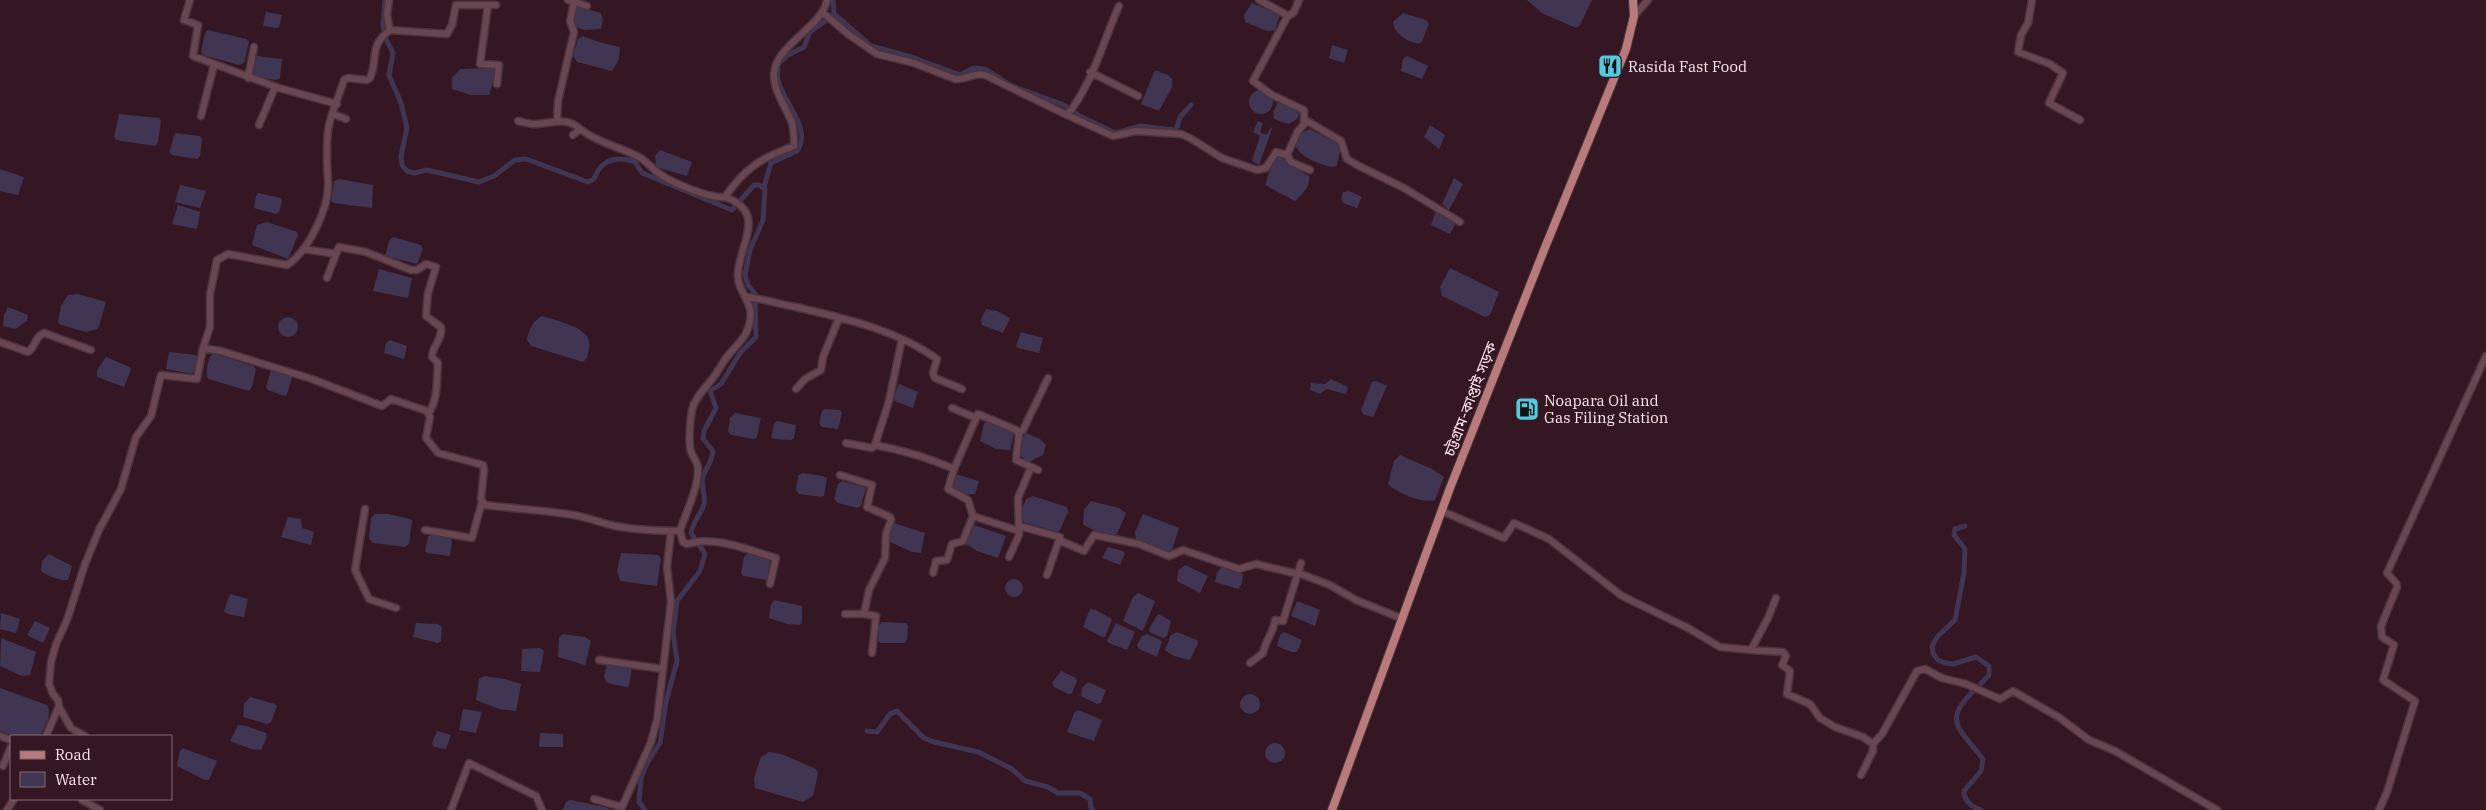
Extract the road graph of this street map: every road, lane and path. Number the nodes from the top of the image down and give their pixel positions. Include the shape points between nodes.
1 (190, 0) edge
2 (389, 0) edge
3 (828, 0) edge
4 (1259, 0) edge
5 (1299, 0) edge
6 (1633, 0) edge
7 (1648, 0) edge
8 (2032, 0) edge
9 (571, 1) edge
10 (474, 2) edge
11 (488, 5) junction
12 (496, 6) dead end
13 (587, 6) dead end
14 (1119, 6) dead end
15 (822, 12) junction
16 (1634, 16) junction
17 (1287, 17) junction
18 (390, 30) junction
19 (254, 47) dead end
20 (214, 65) junction
21 (1090, 72) junction
22 (248, 78) junction
23 (497, 84) dead end
24 (276, 87) junction
25 (1138, 96) dead end
26 (337, 104) junction
27 (333, 114) junction
28 (1067, 115) junction
29 (201, 116) dead end
30 (346, 119) dead end
31 (2080, 120) dead end
32 (518, 121) dead end
33 (557, 122) junction
34 (1304, 122) junction
35 (259, 125) dead end
36 (580, 130) junction
37 (573, 135) dead end
38 (1287, 155) junction
39 (1310, 170) dead end
40 (725, 197) junction
41 (1460, 222) dead end
42 (303, 249) junction
43 (336, 254) junction
44 (326, 278) dead end
45 (747, 297) junction
46 (839, 318) junction
47 (902, 339) junction
48 (0, 342) edge
49 (203, 348) junction
50 (91, 350) dead end
51 (2486, 356) edge
52 (1048, 378) dead end
53 (796, 389) dead end
54 (962, 389) dead end
55 (952, 408) dead end
56 (429, 413) junction
57 (976, 418) junction
58 (1018, 433) junction
59 (846, 443) dead end
60 (875, 445) junction
61 (1031, 467) junction
62 (954, 469) junction
63 (1038, 470) dead end
64 (840, 475) dead end
65 (482, 502) junction
66 (365, 509) dead end
67 (1442, 512) junction
68 (973, 516) junction
69 (1019, 529) junction
70 (425, 530) dead end
71 (671, 531) junction
72 (680, 531) junction
73 (1061, 541) junction
74 (1010, 557) dead end
75 (1301, 563) dead end
76 (933, 573) dead end
77 (1298, 574) junction
78 (1048, 575) dead end
79 (770, 584) dead end
80 (1776, 598) dead end
81 (396, 608) dead end
82 (845, 614) dead end
83 (864, 614) junction
84 (1403, 619) junction
85 (1751, 650) junction
86 (872, 652) dead end
87 (599, 660) dead end
88 (1250, 663) dead end
89 (663, 668) junction
90 (59, 707) junction
91 (46, 735) edge
92 (83, 735) edge
93 (1873, 744) junction
94 (10, 749) edge
95 (3, 766) dead end
96 (1861, 775) dead end
97 (594, 799) dead end
98 (81, 801) edge
99 (622, 808) edge
100 (100, 810) edge
101 (451, 810) edge
102 (542, 810) edge
103 (1332, 810) edge
104 (2217, 810) edge
105 (2379, 810) edge

1 - 20 street via 184,20 198,25 193,56
2 - 18 street
3 - 15 street
4 - 17 street
5 - 17 street via 1294,12
6 - 16 main road, চট্টগ্রাম-কাপ্তাই সড়ক
7 - 16 street
8 - 31 street via 2018,52 2050,64 2062,73 2049,103
9 - 13 street
9 - 33 street via 570,21 574,32 558,101
10 - 11 street
10 - 18 street via 456,5 447,34
11 - 12 street
11 - 23 street via 480,64 498,65
14 - 21 street
15 - 28 street via 877,54 914,63 956,80 977,73 985,74
15 - 40 street via 778,57 774,71 775,83 793,125 794,146 752,165
16 - 67 main road, চট্টগ্রাম-কাপ্তাই সড়ক via 1626,48
17 - 34 street via 1253,82 1304,110
18 - 26 street via 381,36 377,44 370,78 344,80
19 - 22 street
20 - 22 street
20 - 29 street
21 - 25 street
21 - 28 street
22 - 24 street
24 - 26 street
24 - 35 street
26 - 27 street
27 - 30 street
27 - 42 street via 328,130 325,206
28 - 38 street via 1113,136 1136,131 1181,134 1222,158 1257,170 1266,168 1274,152
32 - 33 street via 533,124
33 - 36 street via 570,123
34 - 38 street
34 - 41 street via 1314,124 1341,141 1347,159
36 - 37 street
36 - 40 street via 641,158 662,176 699,192
38 - 39 street via 1291,162
40 - 45 street via 738,203 747,213 746,246 738,274
42 - 43 street
42 - 49 street via 287,265 228,254 217,260 210,294 210,327
43 - 44 street
43 - 56 street via 339,247 366,252 411,270 418,270 426,264 436,266 428,293 426,316 441,327 442,333 432,352 438,363 438,390
45 - 46 street
45 - 72 street via 750,307 747,331 692,408 690,449 698,467
46 - 47 street
46 - 53 street via 822,357 821,370 805,379
47 - 54 street via 937,359 933,373 935,378
47 - 60 street via 889,401
48 - 50 street via 28,352 44,332
49 - 56 street via 312,378 382,406 391,399
49 - 90 street via 197,379 161,375 151,416 136,436 121,489 85,564 51,662 50,689 58,698
51 - 105 street via 2388,573 2397,587 2382,626 2382,637 2394,645 2383,680 2415,701 2388,792
52 - 58 street via 1023,430
55 - 57 street
56 - 65 street via 426,438 438,453 483,464
57 - 58 street via 978,414
57 - 62 street
58 - 61 street via 1016,460
59 - 60 street via 864,448
60 - 62 street via 934,459
61 - 63 street
61 - 69 street via 1018,498
62 - 68 street via 948,489 968,500
64 - 83 street via 872,485 867,507 892,520 886,534 885,558 869,590
65 - 70 street via 474,538
65 - 71 street via 485,505 575,515 615,526
66 - 81 street via 355,570 369,599
67 - 84 main road, চট্টগ্রাম-কাপ্তাই সড়ক
67 - 85 street via 1504,538 1514,523 1549,540 1622,596 1720,647
68 - 69 street
68 - 76 street via 963,540 952,544 947,560 936,561
69 - 73 street via 1060,537
69 - 74 street
71 - 72 street
71 - 89 street via 667,567 671,602
72 - 79 street via 683,542 687,544 699,540 717,542 776,558
73 - 77 street via 1084,551 1094,535 1139,544 1169,556 1183,550 1239,569 1256,564
73 - 78 street
75 - 77 street
77 - 84 street via 1317,579 1356,600
77 - 88 street via 1283,620 1275,620 1263,653
80 - 85 street
82 - 83 street
83 - 86 street via 876,616
84 - 103 main road, চট্টগ্রাম-কাপ্তাই সড়ক
85 - 93 street via 1783,652 1786,656 1782,666 1790,671 1787,694 1810,704 1820,718 1835,727
87 - 89 street
89 - 99 street via 658,720
90 - 91 street
90 - 92 street via 71,728
93 - 96 street via 1873,751
93 - 104 street via 1882,734 1910,682 1920,670 1925,669 2000,699 2013,691 2060,718 2089,740 2115,751
94 - 95 street
97 - 99 street
98 - 100 street
101 - 102 street via 469,764 536,796

